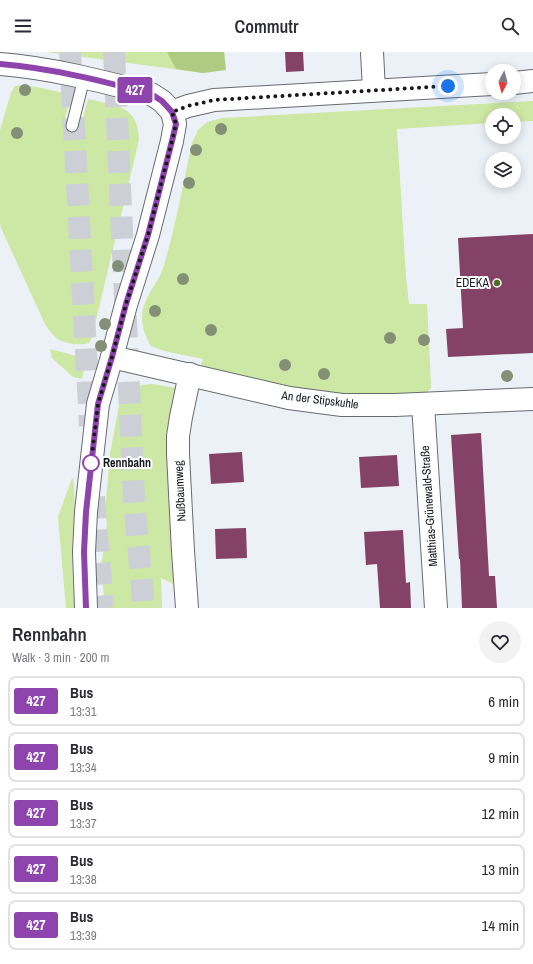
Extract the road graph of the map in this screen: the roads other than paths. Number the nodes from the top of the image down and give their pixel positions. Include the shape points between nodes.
1 (372, 52) edge
2 (0, 64) edge
3 (84, 78) junction
4 (521, 82) edge
5 (533, 82) edge
6 (485, 84) edge
7 (374, 90) junction
8 (172, 112) junction
9 (72, 126) dead end
10 (112, 357) junction
11 (190, 374) junction
12 (533, 399) edge
13 (423, 404) junction
14 (86, 608) edge
15 (187, 608) edge
16 (436, 608) edge

1 - 7 street
2 - 3 street via 25,66
3 - 8 street via 151,94
3 - 9 lane
4 - 5 street
6 - 7 street
7 - 8 street via 214,100
8 - 10 street via 176,124 172,141 148,235
10 - 11 street, An der Stipskuhle
10 - 14 street via 98,404 86,512
11 - 13 street, An der Stipskuhle via 289,398 342,405
11 - 15 street, Nußbaumweg via 178,436
12 - 13 street, An der Stipskuhle
13 - 16 street, Matthias-Grünewald-Straße

